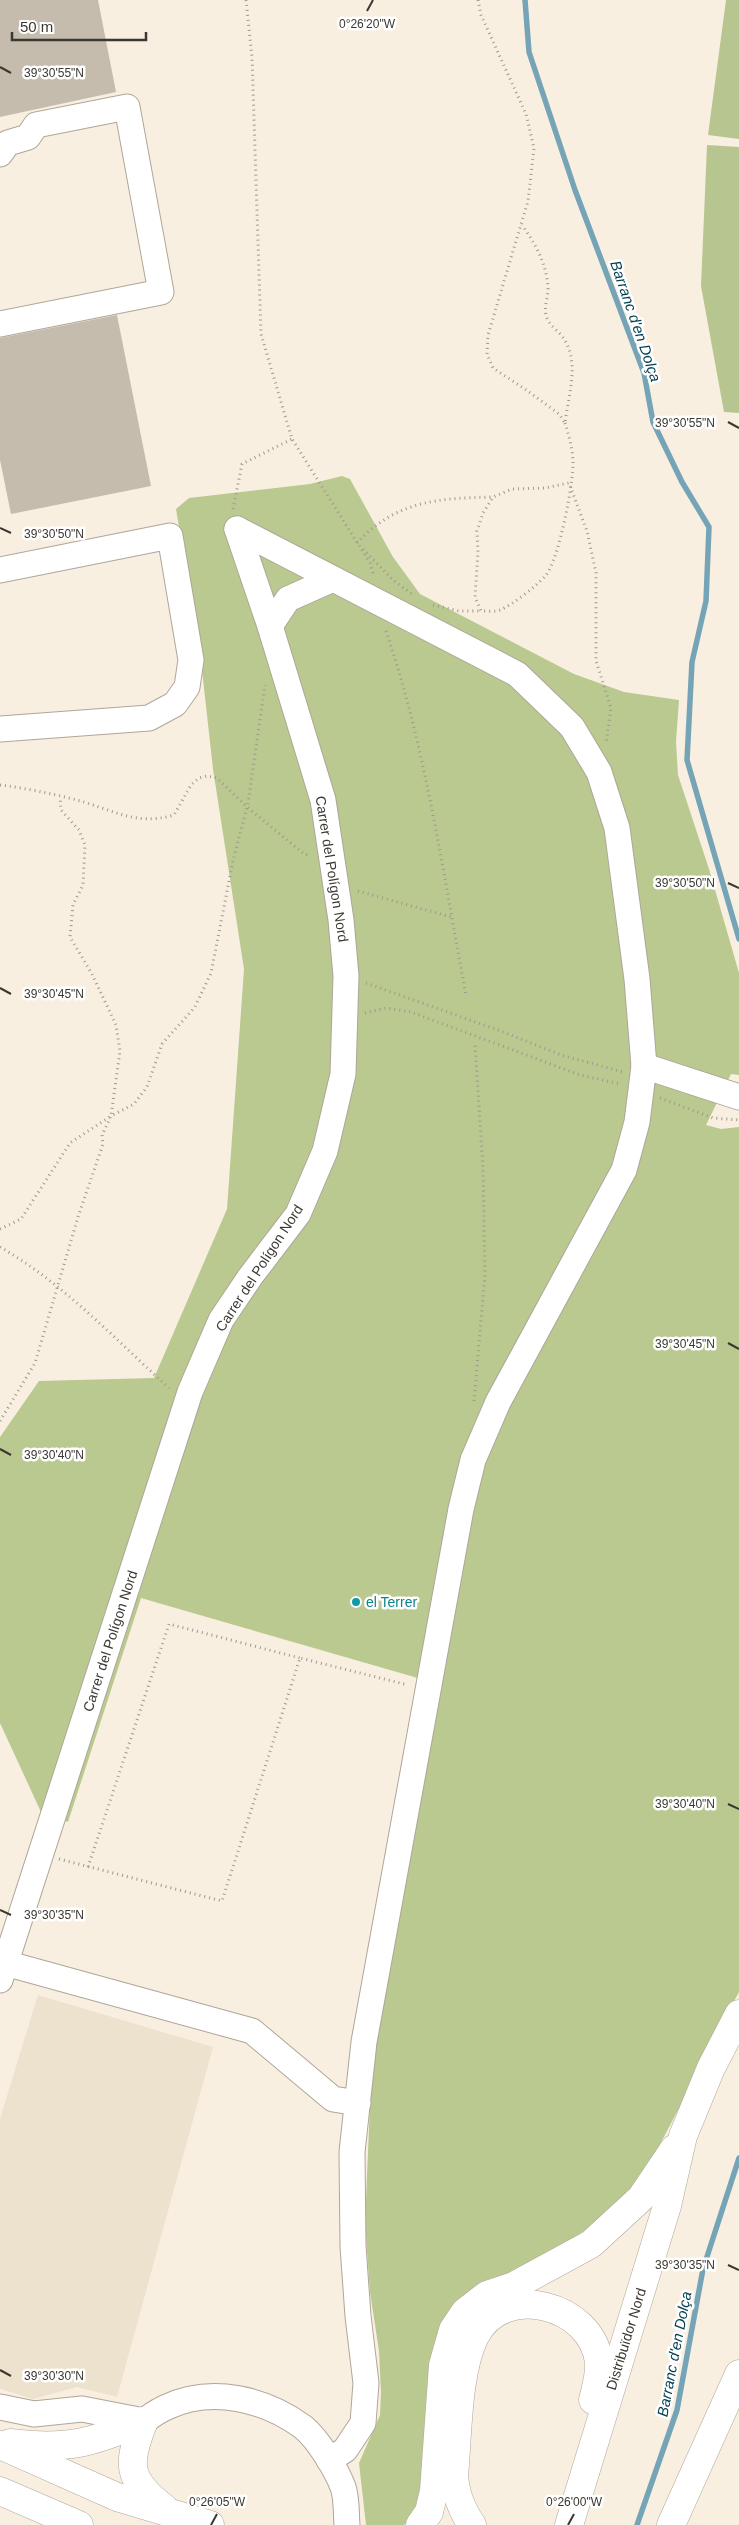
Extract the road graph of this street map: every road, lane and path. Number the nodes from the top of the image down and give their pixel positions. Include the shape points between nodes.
1 (246, 0) edge
2 (478, 0) edge
3 (36, 125) junction
4 (0, 136) edge
5 (0, 154) edge
6 (522, 225) junction
7 (0, 324) edge
8 (565, 423) junction
9 (292, 439) junction
10 (570, 483) junction
11 (493, 497) junction
12 (237, 529) junction
13 (357, 543) junction
14 (0, 570) edge
15 (333, 579) junction
16 (415, 597) dead end
17 (431, 604) dead end
18 (481, 611) junction
19 (384, 616) junction
20 (270, 626) junction
21 (265, 685) dead end
22 (0, 729) edge
23 (599, 772) junction
24 (0, 785) edge
25 (60, 797) junction
26 (247, 807) junction
27 (332, 861) junction
28 (336, 886) junction
29 (451, 917) junction
30 (346, 976) junction
31 (466, 995) dead end
32 (344, 1023) junction
33 (475, 1044) dead end
34 (643, 1077) junction
35 (739, 1097) edge
36 (111, 1116) junction
37 (739, 1120) edge
38 (0, 1229) edge
39 (0, 1247) edge
40 (57, 1288) junction
41 (171, 1390) dead end
42 (0, 1421) edge
43 (485, 1432) junction
44 (300, 1658) junction
45 (428, 1690) junction
46 (41, 1855) junction
47 (88, 1867) junction
48 (3, 1972) edge
49 (739, 2014) edge
50 (358, 2103) junction
51 (683, 2136) junction
52 (739, 2374) edge
53 (0, 2407) edge
54 (739, 2411) edge
55 (144, 2420) junction
56 (0, 2444) edge
57 (329, 2460) junction
58 (694, 2476) junction
59 (0, 2491) edge
60 (0, 2498) edge
61 (171, 2514) junction
62 (26, 2525) edge
63 (79, 2525) edge
64 (210, 2525) edge
65 (347, 2525) edge
66 (420, 2525) edge
67 (472, 2525) edge
68 (563, 2525) edge
69 (569, 2525) edge
70 (671, 2525) edge

1 - 9 path via 252,58 261,334
2 - 6 path via 481,15 526,114 534,148
3 - 4 street via 5,129
3 - 5 street via 28,137 8,143
3 - 7 street via 127,107 161,292
6 - 8 path via 546,271 546,319 564,338 570,351 571,386
6 - 8 path via 488,335 487,354 493,368 559,414
8 - 10 path via 573,462
9 - 12 path via 242,464 233,508
9 - 13 path
10 - 11 path via 512,490
10 - 18 path via 558,552 546,575 499,611
10 - 23 path via 587,532 596,572 596,662 611,708 609,735
11 - 13 path via 434,500 410,506 381,520
11 - 18 path via 477,530 475,597
12 - 15 street
12 - 20 street, Carrer del Polígon Nord
13 - 16 path via 394,581
13 - 19 path via 370,563
14 - 22 street via 170,536 191,660 187,686 174,704 149,718
15 - 19 street
15 - 20 street via 288,600
17 - 18 path via 459,611
19 - 23 street via 517,674 572,727
19 - 29 path via 401,674 428,794
20 - 27 street, Carrer del Polígon Nord via 323,800
21 - 26 path
23 - 34 street via 617,828 614,881 637,979
24 - 25 path
25 - 26 path via 127,818 161,819 174,815 191,785 207,776 217,778
25 - 36 path via 61,810 79,830 85,845 83,885 73,905 70,937 116,1025 120,1051
26 - 27 path via 304,854
26 - 36 path via 211,973 195,1007 162,1044 147,1087 134,1104
27 - 28 street, Carrer del Polígon Nord
28 - 29 path via 392,898
28 - 30 street, Carrer del Polígon Nord
29 - 31 path
30 - 32 street, Carrer del Polígon Nord
30 - 34 path via 561,1055
32 - 34 path via 364,1013 386,1008 410,1012 580,1075
32 - 46 street, Carrer del Polígon Nord via 343,1074 325,1150 298,1214 221,1320 190,1392
33 - 43 path via 483,1166 485,1275 474,1406
34 - 35 street
34 - 37 path via 661,1099 713,1118
34 - 43 street via 638,1122 624,1170 498,1402
36 - 38 path via 70,1143 21,1219
36 - 40 path via 102,1135 103,1144
39 - 40 path via 22,1259
40 - 41 path
40 - 42 path via 35,1363
43 - 45 street via 473,1460 461,1508
44 - 45 path
44 - 47 path via 169,1624
44 - 47 path via 222,1901
45 - 50 street via 364,2042
46 - 47 path
46 - 48 street, Carrer del Polígon Nord
48 - 50 street via 252,2031 333,2099
49 - 51 main road, Distribuïdor Nord via 711,2068
50 - 57 street via 352,2152 353,2246 366,2383 363,2423 345,2450
51 - 66 main road via 640,2198 591,2244 514,2286 487,2295 465,2312 453,2330 443,2365 434,2491 429,2512
51 - 69 main road, Distribuïdor Nord via 666,2206
52 - 58 main road
53 - 55 street via 34,2414 82,2409
54 - 58 main road via 721,2449
55 - 56 main road via 100,2439 76,2445
55 - 57 street via 167,2406 195,2398 232,2396 270,2406 304,2428
55 - 61 main road via 131,2459 136,2480 148,2496
56 - 61 main road via 117,2497
57 - 65 street via 344,2489
58 - 70 main road
59 - 63 main road
60 - 62 main road
61 - 64 main road
67 - 68 main road via 456,2493 454,2476 465,2364 485,2322 502,2310 520,2304 541,2304 560,2310 576,2322 595,2349 598,2362 597,2385 561,2510

